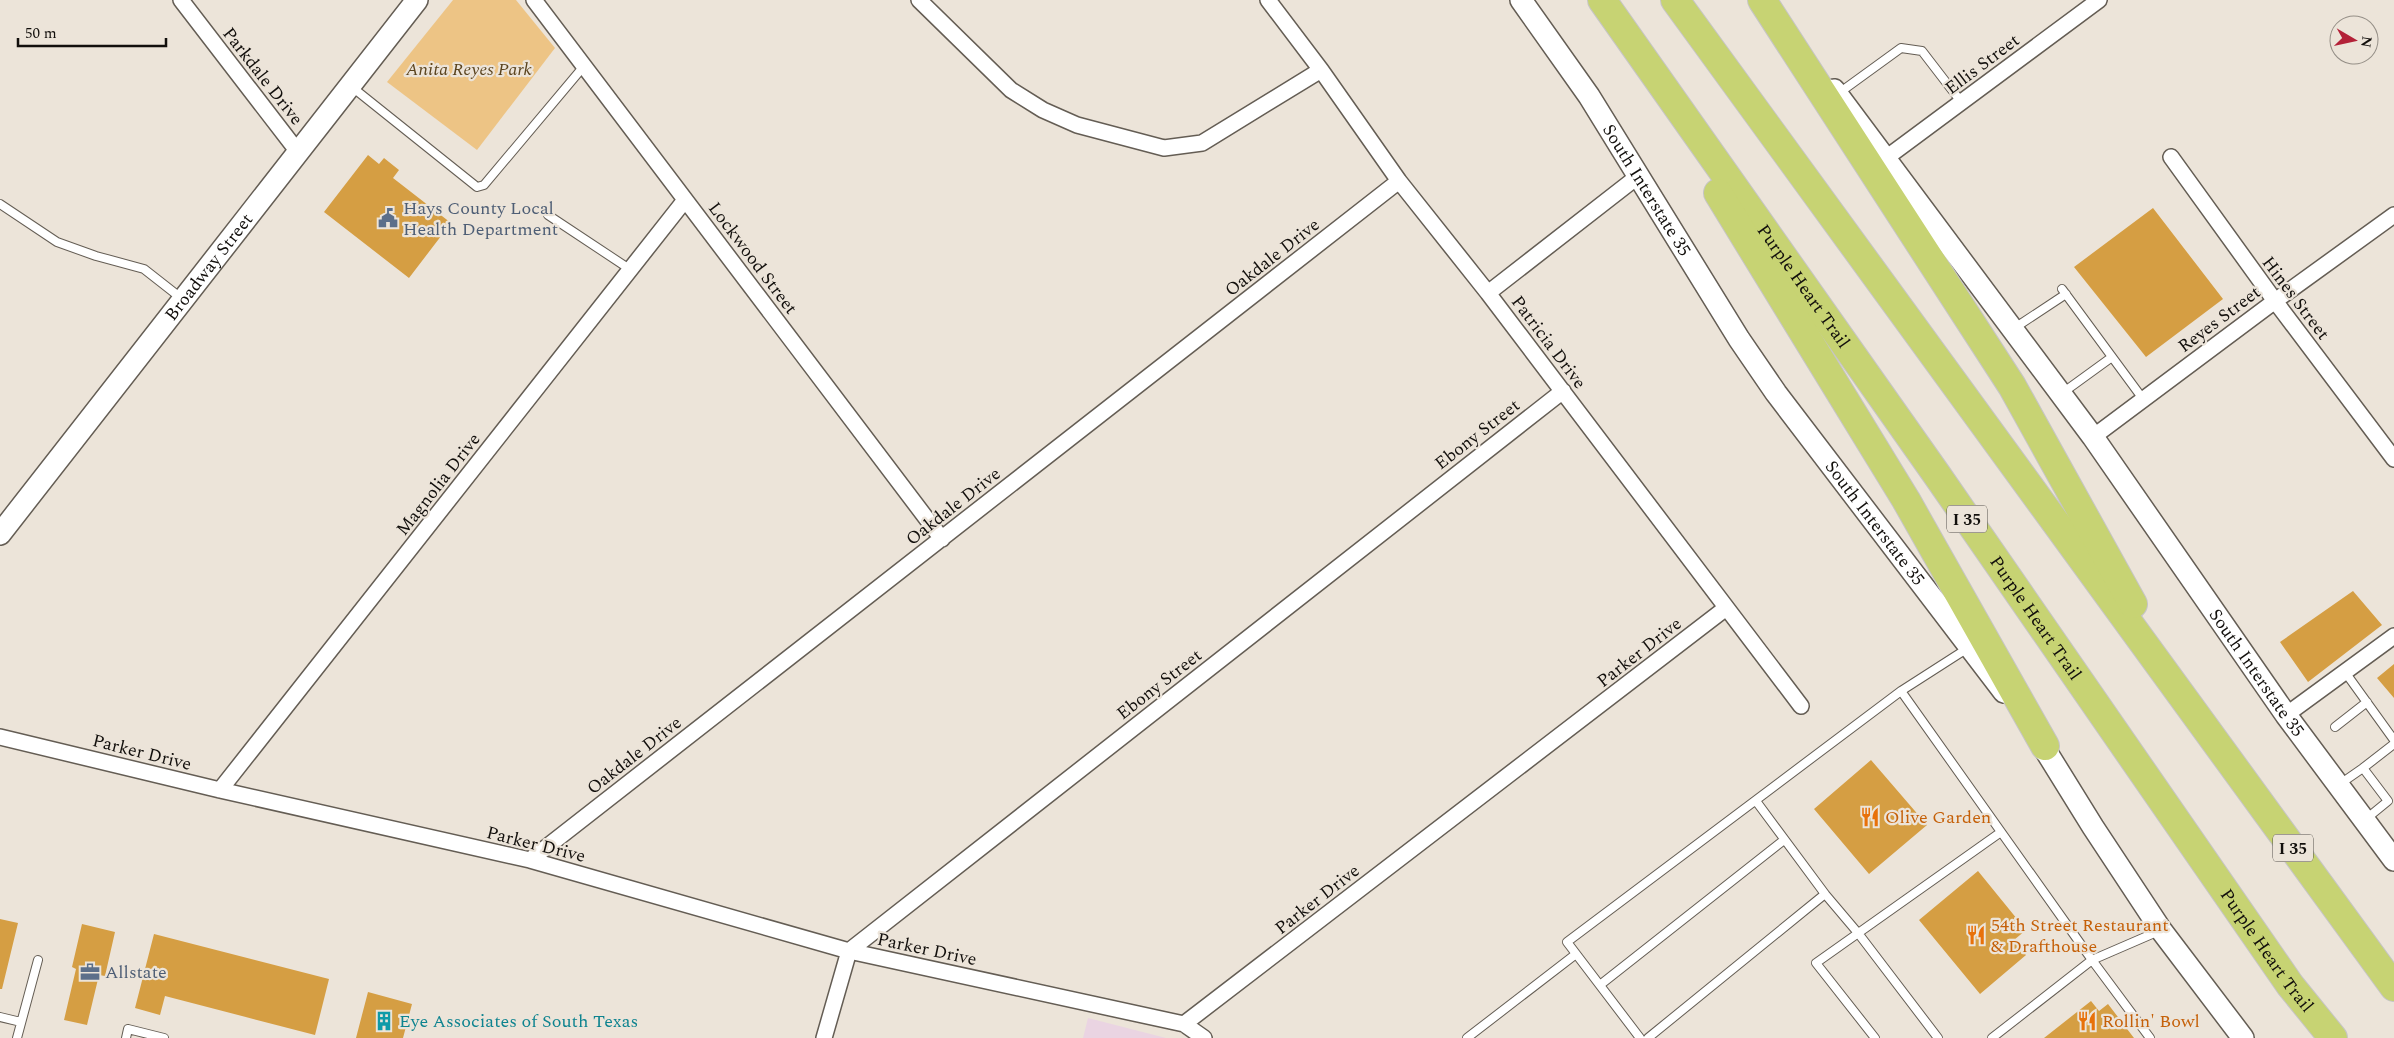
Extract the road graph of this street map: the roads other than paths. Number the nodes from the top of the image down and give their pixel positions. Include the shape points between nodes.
1 (181, 0) edge
2 (417, 0) edge
3 (534, 0) edge
4 (918, 0) edge
5 (1268, 0) edge
6 (1521, 0) edge
7 (1601, 0) edge
8 (1675, 0) edge
9 (1764, 0) edge
10 (2099, 0) edge
11 (584, 66) junction
12 (1321, 70) junction
13 (350, 85) junction
14 (1838, 95) junction
15 (1962, 103) junction
16 (298, 152) junction
17 (2171, 157) dead end
18 (1886, 158) junction
19 (1637, 177) junction
20 (1399, 181) junction
21 (685, 200) junction
22 (0, 204) edge
23 (548, 215) dead end
24 (2394, 215) edge
25 (631, 270) junction
26 (1488, 293) junction
27 (183, 300) junction
28 (2274, 301) junction
29 (2012, 329) junction
30 (2112, 357) junction
31 (1563, 391) junction
32 (2061, 395) junction
33 (2143, 399) junction
34 (2093, 437) junction
35 (2394, 459) edge
36 (0, 534) edge
37 (942, 539) junction
38 (1726, 608) junction
39 (2394, 636) edge
40 (1969, 647) junction
41 (2345, 672) junction
42 (1901, 692) junction
43 (2367, 702) junction
44 (1801, 706) dead end
45 (2192, 710) junction
46 (2286, 714) junction
47 (2335, 727) dead end
48 (0, 736) edge
49 (2394, 740) edge
50 (2394, 744) edge
51 (2044, 746) junction
52 (2363, 768) junction
53 (2339, 786) junction
54 (220, 790) junction
55 (1756, 801) junction
56 (2388, 801) junction
57 (2394, 808) edge
58 (2365, 821) junction
59 (2000, 832) junction
60 (1784, 840) junction
61 (530, 860) junction
62 (2394, 860) edge
63 (1824, 894) junction
64 (2161, 930) junction
65 (1858, 933) junction
66 (849, 951) junction
67 (1576, 954) junction
68 (38, 960) dead end
69 (2092, 960) junction
70 (1600, 985) junction
71 (2394, 987) edge
72 (0, 1017) edge
73 (21, 1022) junction
74 (1184, 1024) junction
75 (17, 1038) edge
76 (126, 1038) edge
77 (164, 1038) edge
78 (824, 1038) edge
79 (1204, 1038) edge
80 (1467, 1038) edge
81 (1640, 1038) edge
82 (1648, 1038) edge
83 (1875, 1038) edge
84 (1938, 1038) edge
85 (1992, 1038) edge
86 (2150, 1038) edge
87 (2243, 1038) edge
88 (2333, 1038) edge

1 - 16 street, Parkdale Drive
2 - 13 main road, Broadway Street
3 - 11 street, Lockwood Street
4 - 12 street via 1011,90 1043,110 1077,125 1164,148 1202,143
5 - 12 street, Patricia Drive
6 - 19 main road, South Interstate 35 via 1589,96
7 - 51 highway via 1906,500
7 - 88 highway, Purple Heart Trail / I 35 via 1931,467 2290,985
8 - 45 highway, I 35
9 - 14 main road, South Interstate 35
9 - 45 highway via 2012,386
10 - 15 street, Ellis Street
11 - 13 lane via 484,185 477,187
11 - 21 street, Lockwood Street
12 - 20 street, Patricia Drive
13 - 16 main road, Broadway Street
14 - 15 lane via 1901,48 1922,51
14 - 18 main road, South Interstate 35
15 - 18 street, Ellis Street
16 - 27 main road, Broadway Street
17 - 28 street, Hines Street
18 - 29 main road, South Interstate 35
19 - 26 street
19 - 40 main road, South Interstate 35 via 1776,393
20 - 26 street, Patricia Drive
20 - 37 street, Oakdale Drive
21 - 25 street, Magnolia Drive
21 - 37 street, Lockwood Street
22 - 27 lane via 57,242 144,269
23 - 25 lane
24 - 28 street, Reyes Street
25 - 54 street, Magnolia Drive
26 - 31 street, Patricia Drive
27 - 36 main road, Broadway Street
28 - 33 street, Reyes Street
28 - 35 street, Hines Street
29 - 30 lane via 2064,292
29 - 32 main road, South Interstate 35
30 - 32 lane
30 - 33 lane
31 - 38 street, Patricia Drive
31 - 66 street, Ebony Street
32 - 34 main road, South Interstate 35
33 - 34 street, Reyes Street
34 - 46 main road, South Interstate 35
37 - 61 street, Oakdale Drive
38 - 44 street, Patricia Drive
38 - 74 street, Parker Drive
39 - 41 street
40 - 42 lane
40 - 51 main road, South Interstate 35
41 - 43 lane
41 - 46 street
42 - 55 lane
42 - 59 lane
43 - 47 lane
43 - 49 lane
45 - 71 highway, I 35
46 - 53 main road, South Interstate 35
48 - 54 street, Parker Drive
50 - 52 lane
51 - 64 main road, South Interstate 35
52 - 53 lane
52 - 56 lane
53 - 58 main road, South Interstate 35
54 - 61 street, Parker Drive
55 - 60 lane
55 - 67 lane via 1567,942
56 - 57 lane
56 - 58 lane
58 - 62 main road, South Interstate 35
59 - 65 lane
59 - 69 lane
60 - 63 lane
60 - 70 lane
61 - 66 street, Parker Drive
63 - 65 lane
63 - 82 lane
64 - 69 lane
64 - 87 main road, South Interstate 35
65 - 83 lane via 1816,963
65 - 84 lane
66 - 74 street, Parker Drive
66 - 78 street
67 - 70 lane
67 - 80 lane
68 - 73 lane
69 - 85 lane
69 - 86 lane
70 - 81 lane
72 - 73 lane
73 - 75 lane
74 - 79 street
76 - 77 lane via 128,1029

